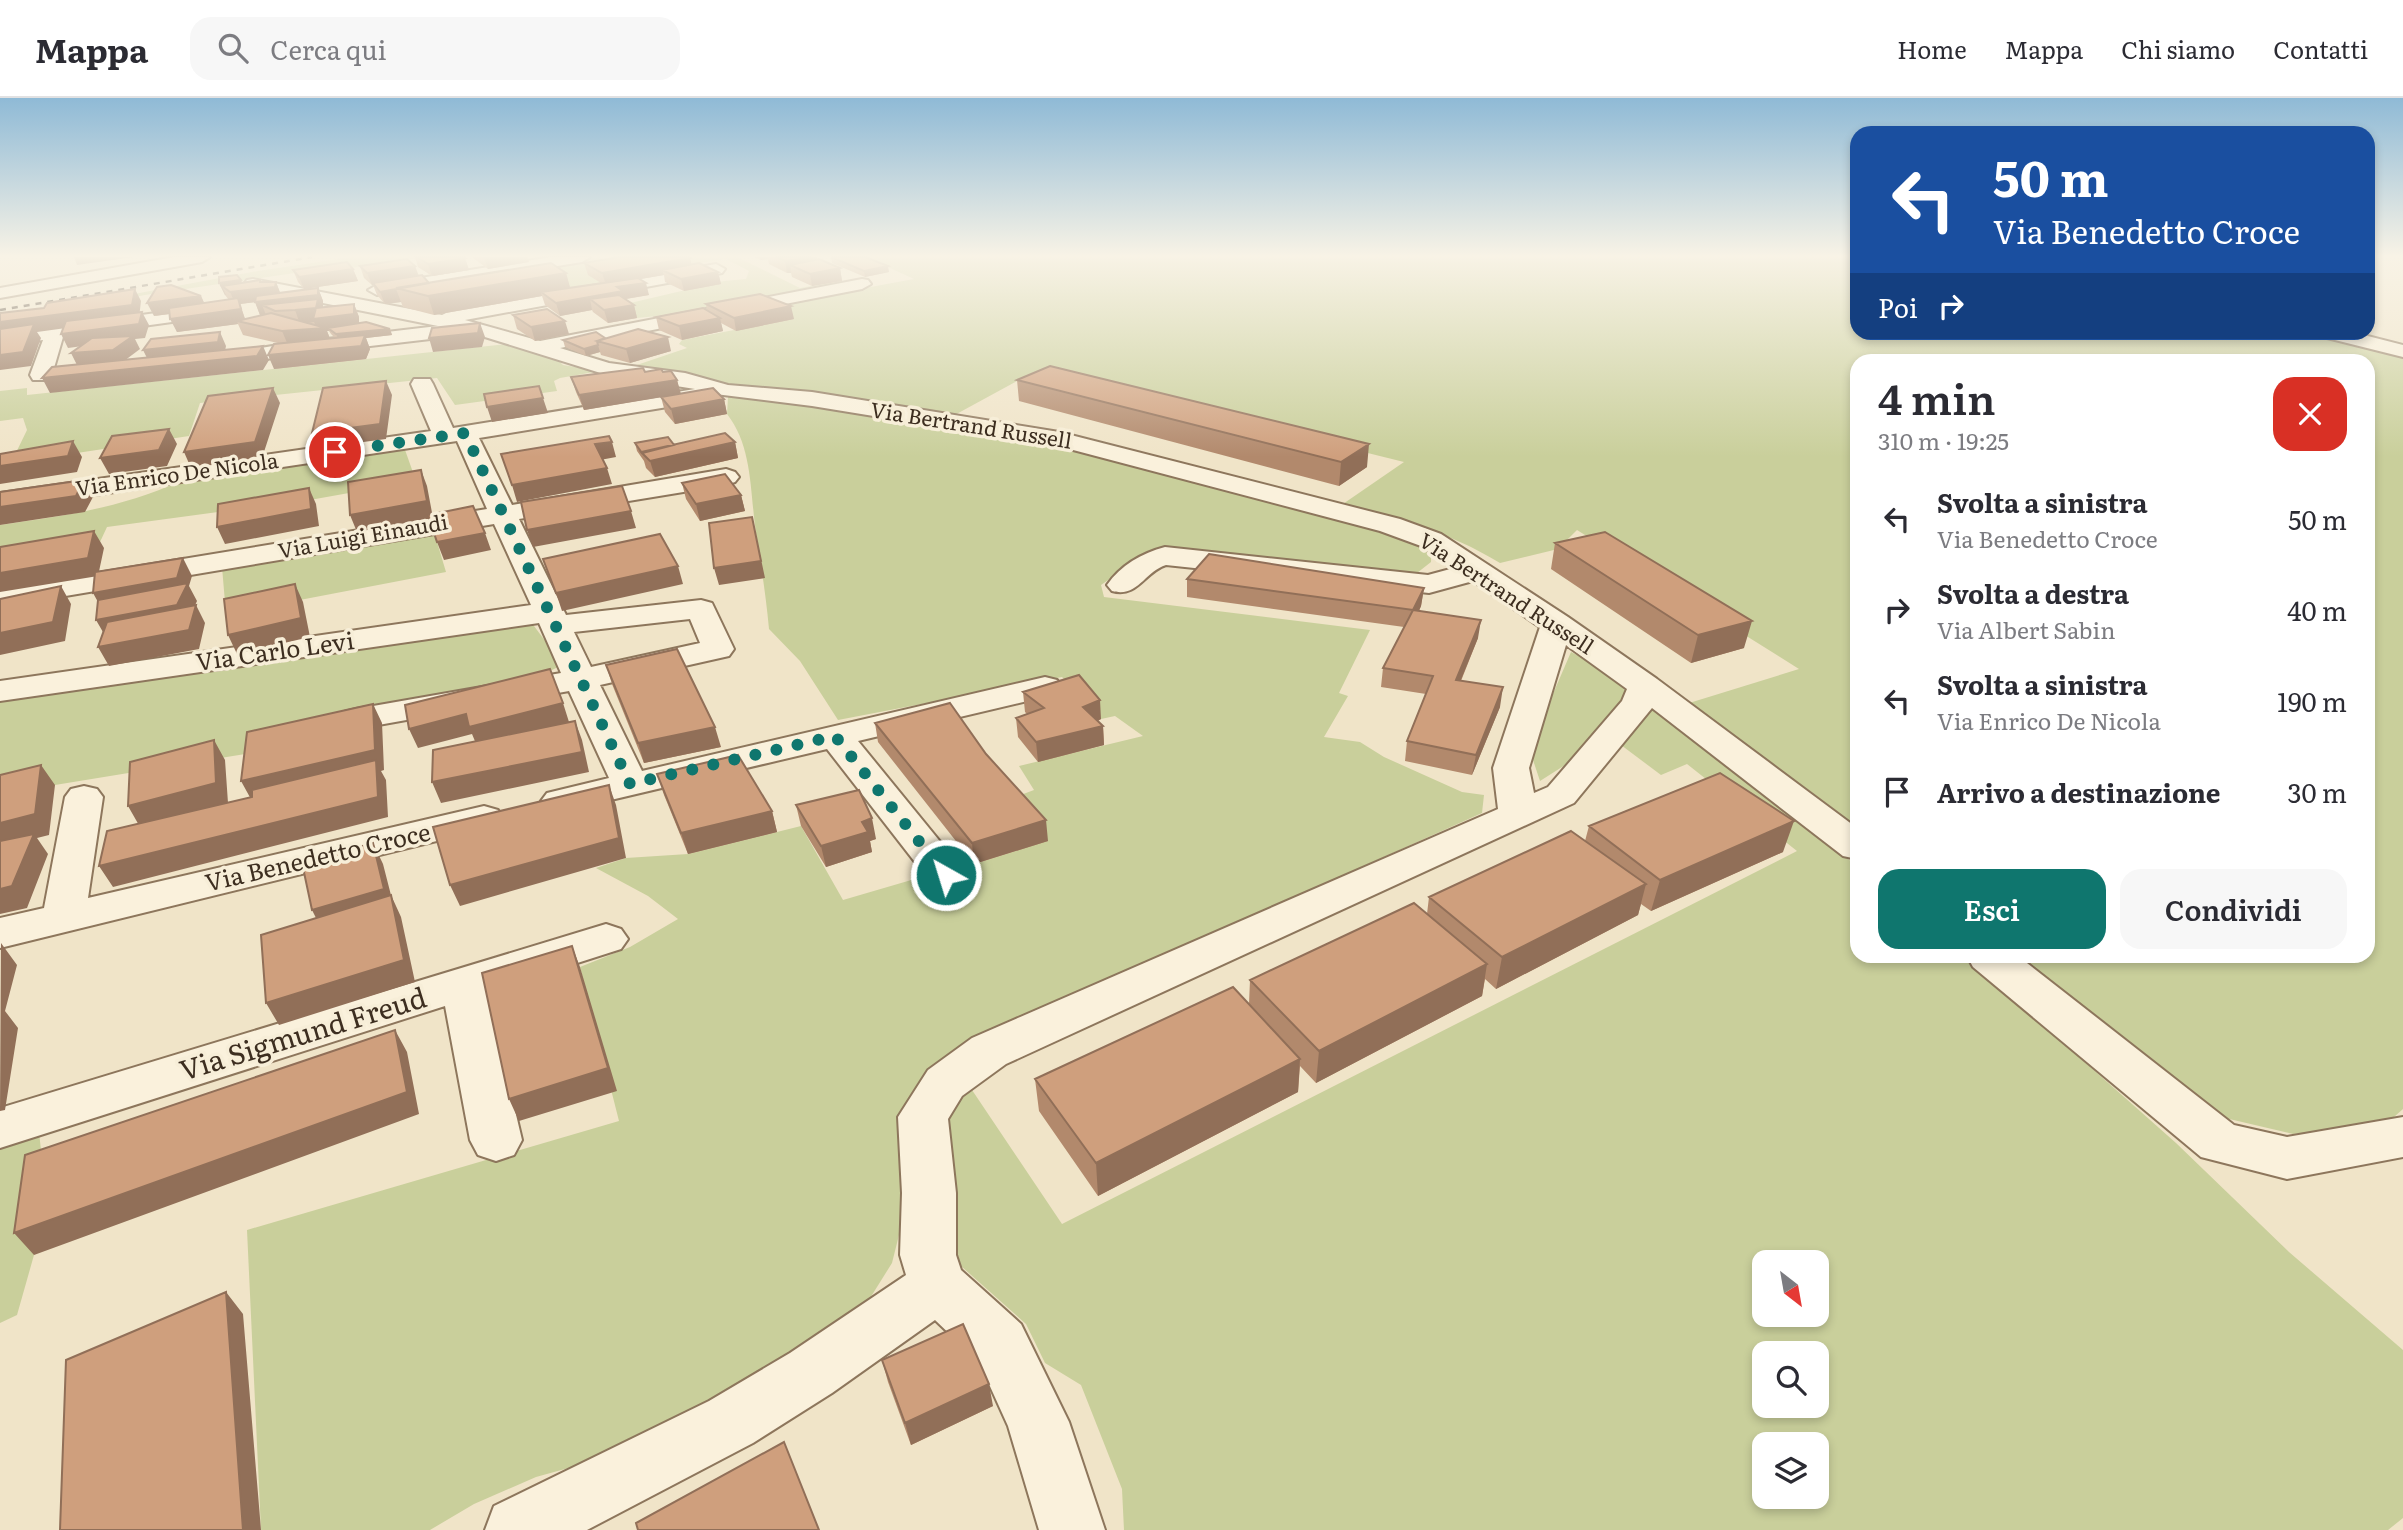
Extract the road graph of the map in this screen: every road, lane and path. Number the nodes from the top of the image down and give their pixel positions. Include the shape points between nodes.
1 (124, 324) edge
2 (453, 324) edge
3 (653, 324) edge
4 (476, 328) junction
5 (55, 333) junction
6 (0, 340) edge
7 (2358, 340) edge
8 (532, 347) junction
9 (2403, 351) edge
10 (193, 365) edge
11 (116, 373) edge
12 (422, 384) dead end
13 (727, 391) junction
14 (455, 435) junction
15 (726, 477) edge
16 (0, 501) edge
17 (503, 514) junction
18 (1475, 571) junction
19 (1122, 585) dead end
20 (0, 598) edge
21 (552, 618) junction
22 (1556, 624) junction
23 (581, 679) junction
24 (1645, 686) junction
25 (1045, 687) edge
26 (0, 691) edge
27 (356, 719) edge
28 (835, 736) junction
29 (630, 784) junction
30 (84, 797) dead end
31 (1518, 815) junction
32 (1850, 842) edge
33 (946, 875) dead end
34 (64, 918) junction
35 (0, 933) edge
36 (606, 939) dead end
37 (1998, 963) edge
38 (463, 984) junction
39 (0, 1128) edge
40 (2403, 1137) edge
41 (496, 1140) dead end
42 (938, 1285) junction
43 (518, 1530) edge
44 (1072, 1530) edge

1 - 5 street
2 - 4 street, Via Bertrand Russell
3 - 8 street
4 - 8 street, Via Bertrand Russell
4 - 10 street
5 - 6 street
5 - 11 street via 41,375
7 - 9 street
8 - 13 street, Via Bertrand Russell via 607,369 685,379
12 - 14 street
13 - 14 street, Via Enrico De Nicola
13 - 18 street, Via Bertrand Russell via 1059,439 1390,525 1431,540
14 - 16 street, Via Enrico De Nicola
14 - 17 street
15 - 17 street, Via Luigi Einaudi
17 - 20 street, Via Luigi Einaudi
17 - 21 street
18 - 19 street via 1429,584 1165,556 1151,560
18 - 22 street, Via Bertrand Russell
21 - 23 street
21 - 23 street, Via Carlo Levi via 701,609 718,649
21 - 26 street, Via Carlo Levi
22 - 24 street, Via Bertrand Russell
22 - 31 street via 1511,768
23 - 27 street
23 - 29 street
24 - 31 street via 1638,704 1561,795
24 - 32 street, Via Bertrand Russell
25 - 28 street, Via Benedetto Croce
28 - 29 street, Via Benedetto Croce
28 - 33 street
29 - 34 street, Via Benedetto Croce
30 - 34 street
31 - 42 street via 989,1051 945,1083 923,1117 928,1255
34 - 35 street, Via Benedetto Croce
36 - 38 street, Via Sigmund Freud
37 - 40 street via 2219,1142 2287,1157
38 - 39 street, Via Sigmund Freud
38 - 41 street
42 - 43 street via 821,1367 731,1422
42 - 44 street via 1000,1343 1038,1423

